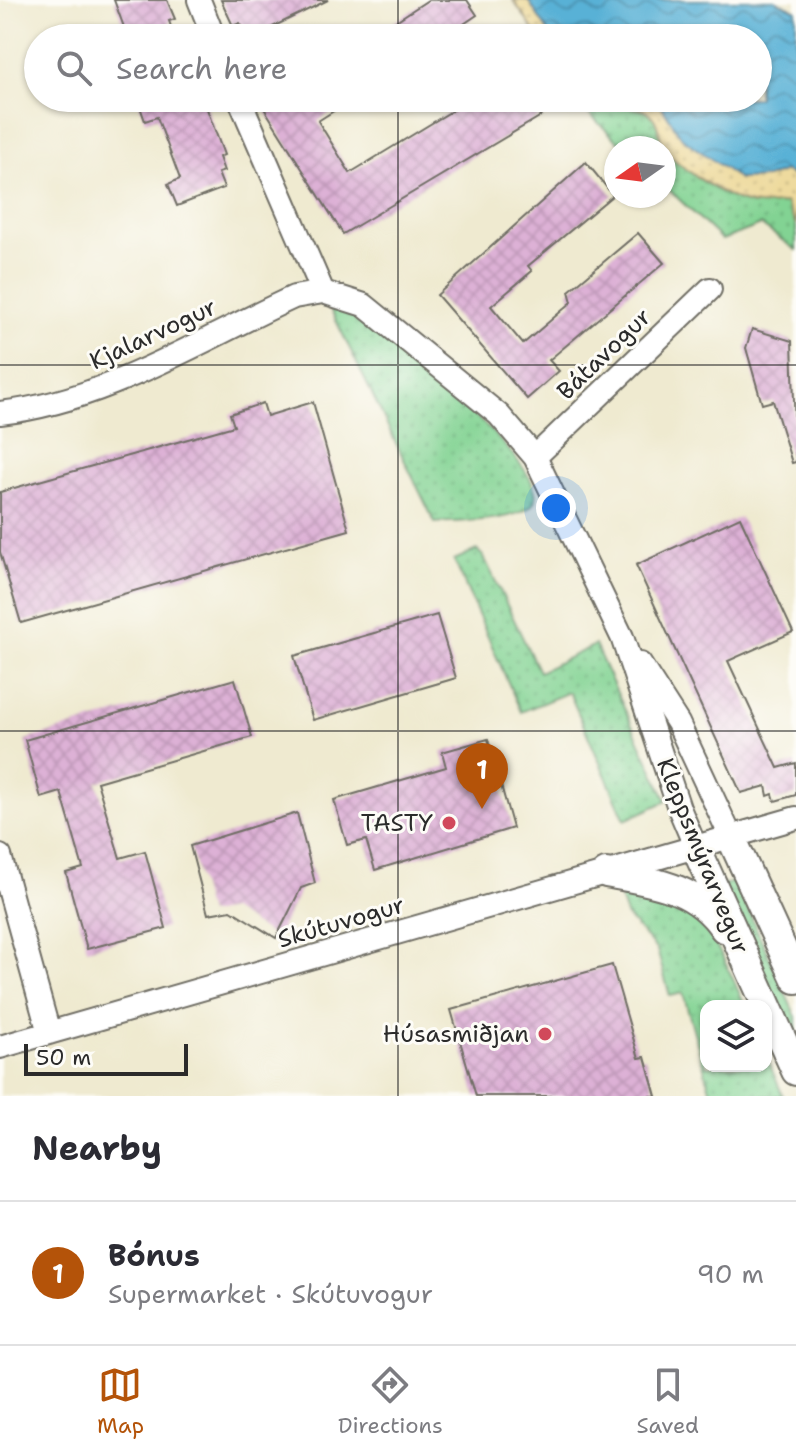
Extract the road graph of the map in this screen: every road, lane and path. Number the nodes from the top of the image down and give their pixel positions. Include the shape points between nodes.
1 (199, 0) edge
2 (208, 24) edge
3 (245, 112) edge
4 (710, 289) dead end
5 (323, 292) junction
6 (0, 413) edge
7 (535, 457) junction
8 (622, 637) junction
9 (796, 818) edge
10 (731, 837) junction
11 (696, 848) junction
12 (0, 856) edge
13 (606, 873) junction
14 (746, 961) junction
15 (796, 979) edge
16 (49, 1033) junction
17 (0, 1047) edge
18 (796, 1071) edge

1 - 2 street
3 - 5 street
4 - 7 street, Bátavogur
5 - 6 street, Kjalarvogur via 294,297 92,391 55,404
5 - 7 street, Kleppsmýrarvegur via 364,305 499,415
7 - 8 street, Kleppsmýrarvegur
8 - 10 street, Kleppsmýrarvegur via 678,723
8 - 11 street, Kleppsmýrarvegur
9 - 10 street, Skútuvogur
10 - 11 street, Skútuvogur
10 - 15 street, Kleppsmýrarvegur
11 - 13 street, Skútuvogur
11 - 14 street, Kleppsmýrarvegur
12 - 16 street
13 - 14 street via 686,892 715,915
13 - 16 street, Skútuvogur
14 - 18 street, Kleppsmýrarvegur
16 - 17 street, Skútuvogur

